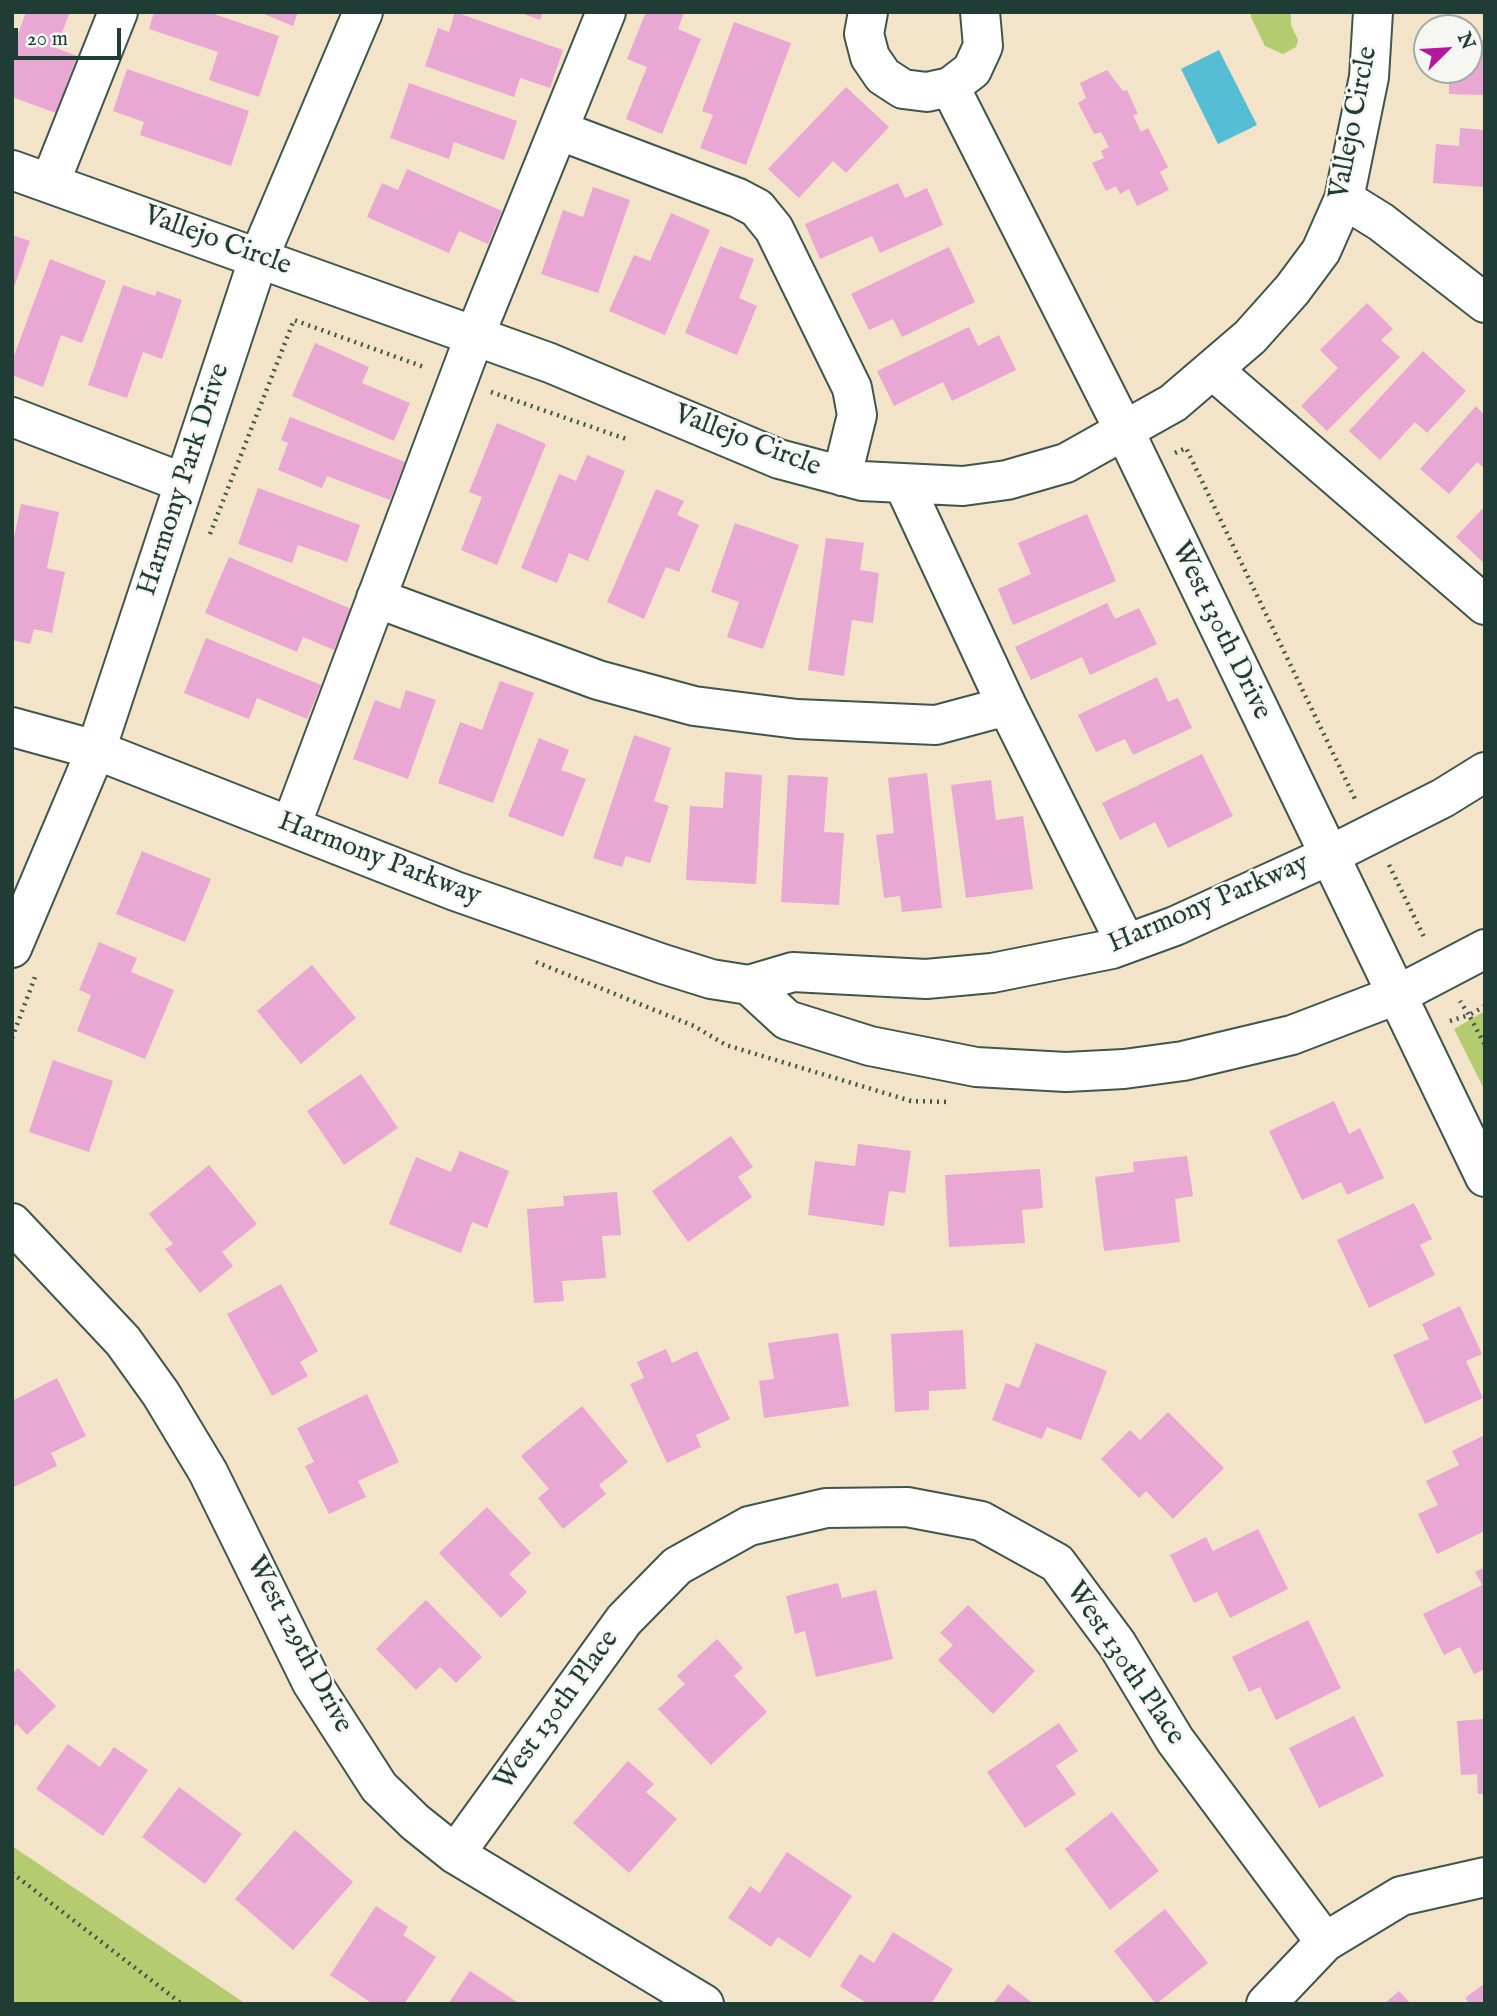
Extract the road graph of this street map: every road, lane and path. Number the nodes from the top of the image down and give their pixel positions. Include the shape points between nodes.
1 (118, 12) edge
2 (363, 12) edge
3 (606, 12) edge
4 (868, 12) edge
5 (980, 12) edge
6 (1373, 12) edge
7 (950, 87) junction
8 (558, 130) junction
9 (12, 170) edge
10 (50, 183) junction
11 (1345, 199) junction
12 (259, 257) junction
13 (1485, 303) edge
14 (475, 335) junction
15 (1214, 371) junction
16 (458, 380) junction
17 (12, 417) edge
18 (1125, 432) junction
19 (637, 443) dead end
20 (1143, 470) junction
21 (842, 476) junction
22 (184, 483) junction
23 (902, 483) junction
24 (209, 535) dead end
25 (376, 598) junction
26 (1485, 605) edge
27 (1007, 706) junction
28 (12, 727) edge
29 (96, 750) junction
30 (1485, 772) edge
31 (291, 826) junction
32 (1372, 834) junction
33 (1328, 856) junction
34 (1126, 944) junction
35 (12, 948) edge
36 (1485, 949) edge
37 (1441, 972) junction
38 (749, 985) junction
39 (1399, 994) junction
40 (1485, 1006) edge
41 (1469, 1015) junction
42 (1485, 1045) edge
43 (1485, 1177) edge
44 (12, 1223) edge
45 (455, 1854) junction
46 (12, 1873) edge
47 (1485, 1877) edge
48 (1325, 1942) junction
49 (182, 2004) edge
50 (704, 2004) edge
51 (1266, 2004) edge

1 - 10 street
2 - 12 street, Harmony Park Drive
3 - 8 street
4 - 7 street via 864,34 870,57 883,76 903,89 927,92
5 - 7 street via 983,46 972,70
6 - 11 street, Vallejo Circle via 1368,77
7 - 18 street, West 130th Drive
8 - 14 street
8 - 21 street via 757,208 774,229 852,388 857,415
9 - 10 street, Vallejo Circle
10 - 12 street, Vallejo Circle
11 - 13 street
11 - 15 street, Vallejo Circle via 1321,251 1292,290
12 - 14 street, Vallejo Circle
12 - 22 street, Harmony Park Drive
14 - 16 street
14 - 21 street, Vallejo Circle via 779,460
15 - 18 street, Vallejo Circle
15 - 26 street
16 - 19 path
16 - 24 path via 294,320
16 - 25 street
17 - 22 street
18 - 20 street, West 130th Drive
18 - 23 street, Vallejo Circle via 1066,463 1007,480 963,486
20 - 32 path via 1186,448
20 - 33 street, West 130th Drive
21 - 23 street, Vallejo Circle
22 - 29 street, Harmony Park Drive
23 - 27 street
25 - 27 street via 598,680 694,706 809,720 936,725
25 - 31 street
27 - 34 street
28 - 29 street, Harmony Parkway
29 - 31 street, Harmony Parkway
29 - 35 street, Harmony Park Drive
30 - 32 street, Harmony Parkway
31 - 38 street, Harmony Parkway via 455,891 663,964
32 - 33 street, Harmony Parkway
32 - 37 path
33 - 34 street, Harmony Parkway
33 - 39 street, West 130th Drive
34 - 38 street, Harmony Parkway via 992,973 926,979 793,972
36 - 37 street
37 - 39 street
37 - 41 path
38 - 39 street via 787,1020 843,1039 976,1067 1066,1072 1183,1061 1292,1035
39 - 43 street, West 130th Drive
40 - 41 path
41 - 42 path
44 - 45 street, West 129th Drive via 123,1341 161,1394 208,1472 312,1683 379,1787
45 - 48 street, West 130th Place via 624,1620 677,1566 749,1526 827,1508 907,1507 981,1521 1057,1563 1117,1644 1189,1761
45 - 50 street, West 129th Drive
46 - 49 path
47 - 48 street via 1401,1896
48 - 51 street

